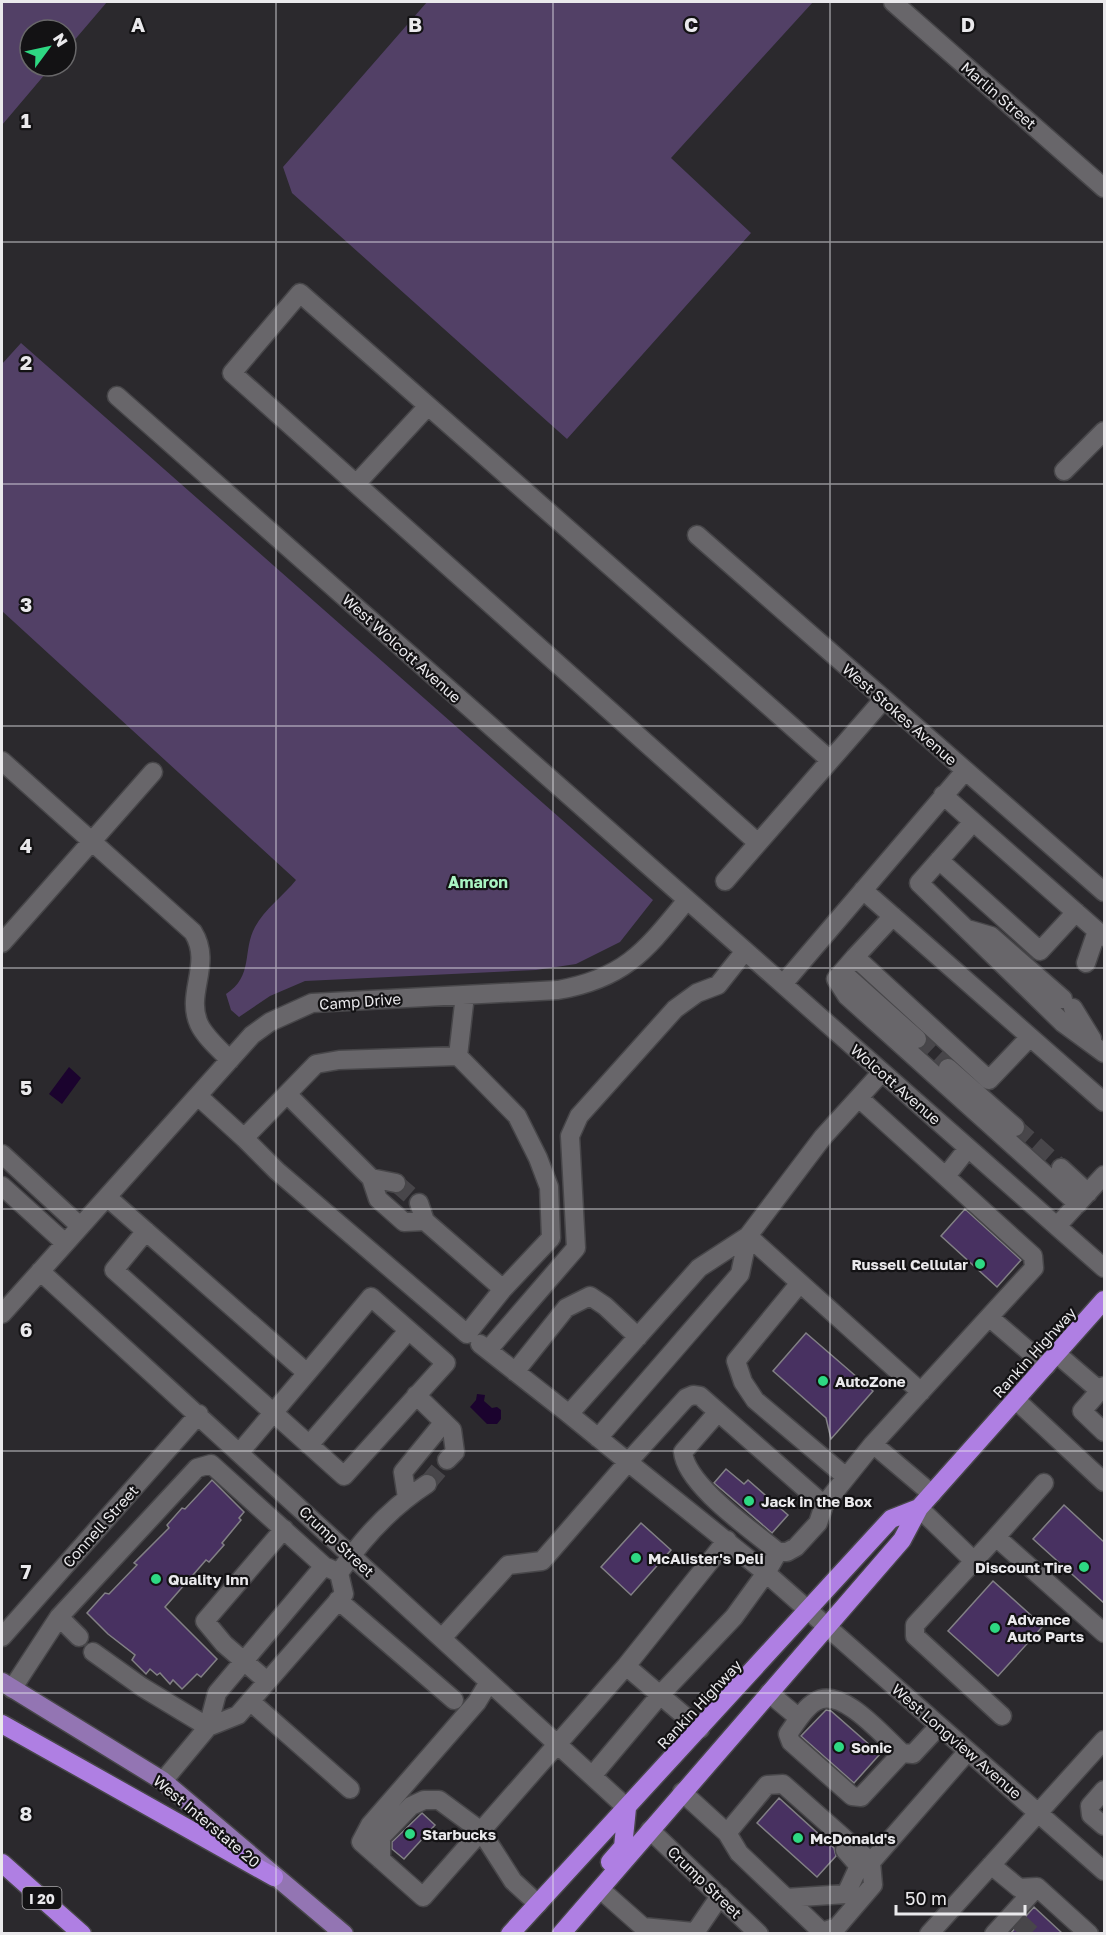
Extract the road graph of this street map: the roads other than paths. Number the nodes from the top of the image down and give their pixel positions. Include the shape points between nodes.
1 (893, 2) edge
2 (1104, 188) edge
3 (117, 396) dead end
4 (428, 406) junction
5 (1104, 431) edge
6 (1064, 471) dead end
7 (356, 484) junction
8 (698, 535) dead end
9 (883, 700) junction
10 (830, 760) junction
11 (2, 762) edge
12 (965, 771) junction
13 (153, 772) dead end
14 (943, 795) junction
15 (973, 822) junction
16 (91, 842) junction
17 (758, 843) junction
18 (939, 860) junction
19 (725, 881) dead end
20 (863, 890) junction
21 (1104, 892) edge
22 (687, 900) junction
23 (1076, 912) junction
24 (893, 916) junction
25 (966, 929) junction
26 (1101, 934) edge
27 (2, 943) edge
28 (745, 951) junction
29 (855, 957) junction
30 (1086, 963) dead end
31 (842, 972) junction
32 (783, 984) junction
33 (465, 995) junction
34 (1030, 1037) junction
35 (917, 1039) tunnel mouth
36 (1101, 1051) edge
37 (458, 1056) junction
38 (230, 1060) junction
39 (948, 1068) tunnel mouth
40 (882, 1072) junction
41 (287, 1094) junction
42 (198, 1096) junction
43 (859, 1098) junction
44 (1104, 1102) edge
45 (1015, 1127) tunnel mouth
46 (244, 1138) junction
47 (968, 1148) junction
48 (2, 1154) edge
49 (1061, 1168) tunnel mouth
50 (1104, 1175) edge
51 (946, 1176) junction
52 (371, 1178) junction
53 (396, 1183) tunnel mouth
54 (2, 1186) edge
55 (107, 1197) junction
56 (1083, 1198) junction
57 (419, 1203) tunnel mouth
58 (424, 1221) junction
59 (80, 1226) junction
60 (1057, 1226) junction
61 (146, 1231) junction
62 (748, 1236) junction
63 (65, 1243) junction
64 (1104, 1268) edge
65 (43, 1274) junction
66 (800, 1283) junction
67 (503, 1289) junction
68 (1104, 1299) edge
69 (2, 1314) edge
70 (989, 1317) junction
71 (408, 1331) junction
72 (467, 1334) junction
73 (638, 1337) junction
74 (488, 1350) junction
75 (1051, 1360) junction
76 (515, 1372) junction
77 (307, 1373) junction
78 (1102, 1389) edge
79 (921, 1392) junction
80 (417, 1395) junction
81 (1016, 1400) junction
82 (718, 1412) junction
83 (199, 1414) junction
84 (273, 1414) junction
85 (569, 1414) junction
86 (444, 1422) junction
87 (1104, 1432) edge
88 (598, 1438) junction
89 (873, 1444) junction
90 (309, 1445) junction
91 (240, 1452) junction
92 (447, 1460) tunnel mouth
93 (628, 1462) junction
94 (846, 1477) junction
95 (1104, 1482) edge
96 (1044, 1483) dead end
97 (427, 1485) tunnel mouth
98 (932, 1494) junction
99 (407, 1498) junction
100 (824, 1505) junction
101 (919, 1508) junction
102 (284, 1529) junction
103 (996, 1537) junction
104 (726, 1540) junction
105 (778, 1552) junction
106 (352, 1554) junction
107 (974, 1561) junction
108 (332, 1569) junction
109 (766, 1574) junction
110 (338, 1600) junction
111 (809, 1611) junction
112 (59, 1617) junction
113 (827, 1626) junction
114 (1104, 1633) edge
115 (2, 1637) edge
116 (79, 1637) dead end
117 (441, 1638) junction
118 (93, 1652) dead end
119 (244, 1662) junction
120 (626, 1665) junction
121 (267, 1681) junction
122 (489, 1682) junction
123 (7, 1686) edge
124 (769, 1693) junction
125 (661, 1694) junction
126 (729, 1697) junction
127 (454, 1700) dead end
128 (250, 1701) junction
129 (1002, 1716) dead end
130 (799, 1718) junction
131 (2, 1724) edge
132 (939, 1726) junction
133 (208, 1727) junction
134 (700, 1729) junction
135 (1104, 1740) edge
136 (558, 1745) junction
137 (968, 1751) junction
138 (902, 1753) junction
139 (592, 1776) junction
140 (163, 1781) junction
141 (767, 1785) junction
142 (350, 1789) dead end
143 (1104, 1790) edge
144 (682, 1792) junction
145 (627, 1808) junction
146 (1039, 1813) junction
147 (1104, 1826) edge
148 (650, 1830) junction
149 (481, 1831) junction
150 (728, 1833) junction
151 (381, 1860) junction
152 (871, 1862) junction
153 (2, 1863) edge
154 (1101, 1863) edge
155 (992, 1865) junction
156 (274, 1877) junction
157 (1037, 1887) junction
158 (600, 1889) junction
159 (720, 1896) junction
160 (786, 1898) junction
161 (538, 1904) junction
162 (641, 1930) edge
163 (693, 1933) edge
164 (821, 1933) edge
165 (82, 1934) edge
166 (344, 1934) edge
167 (510, 1934) edge
168 (559, 1934) edge
169 (759, 1934) edge
170 (929, 1934) edge
171 (994, 1934) edge
172 (1089, 1934) edge

1 - 2 street, Marlin Street
3 - 22 street, West Wolcott Avenue
4 - 7 street
4 - 7 street via 300,293 232,373
4 - 10 street
5 - 6 street
7 - 17 street
8 - 9 street, West Stokes Avenue
9 - 10 street
9 - 12 street, West Stokes Avenue
10 - 17 street
11 - 16 street
12 - 14 street
12 - 21 street, West Stokes Avenue
13 - 16 street
14 - 15 street
14 - 20 street
15 - 18 street
15 - 23 street
16 - 27 street
16 - 38 street via 193,932 200,944 201,964 196,1013 200,1025
17 - 19 street
18 - 23 street via 1040,951
18 - 25 street via 919,883
20 - 24 street
20 - 32 street
22 - 28 street, Wolcott Avenue
22 - 33 street, Camp Drive via 652,942 614,974 587,985 558,990
23 - 26 street
24 - 29 street
24 - 34 street
25 - 36 street via 1063,1023
25 - 36 street via 991,936 1068,1004
26 - 30 street
28 - 32 street, Wolcott Avenue
28 - 74 street via 718,985 697,993 675,1009 579,1116 570,1136 576,1248
29 - 31 street
29 - 34 street via 989,1080
31 - 35 street
31 - 56 street via 836,979 847,996
32 - 40 street, Wolcott Avenue
33 - 37 street
33 - 38 street, Camp Drive via 312,1003 270,1022
34 - 44 street
37 - 41 street via 339,1060 316,1065
37 - 67 street via 517,1116 549,1187 551,1238
38 - 42 street, Camp Drive
39 - 45 street
40 - 43 street
40 - 47 street, Wolcott Avenue
41 - 46 street
41 - 52 street
42 - 46 street, West Longview Avenue
42 - 55 street, Camp Drive
43 - 51 street
43 - 62 street via 823,1137
46 - 72 street, West Longview Avenue via 277,1172
47 - 51 street
47 - 60 street, Wolcott Avenue
48 - 59 street
49 - 56 street
50 - 56 street
51 - 70 street via 1033,1256 1034,1268
52 - 53 street
52 - 58 street via 378,1199 404,1222
54 - 63 street
55 - 59 street, Camp Drive
55 - 61 street
56 - 60 street
57 - 58 street
58 - 67 street
59 - 63 street, Camp Drive
60 - 64 street, Wolcott Avenue
61 - 77 street
61 - 84 street via 114,1270
62 - 66 street
62 - 73 street via 699,1268
62 - 88 street via 740,1274
63 - 65 street, Camp Drive
65 - 69 street, Camp Drive
65 - 83 street, Crump Street
66 - 79 street
66 - 94 street via 736,1360 743,1382 755,1400
67 - 72 street
68 - 75 highway, Rankin Highway
70 - 75 street
70 - 79 street
71 - 77 street via 371,1297
71 - 80 street via 446,1363
71 - 90 street
72 - 74 street, West Longview Avenue
73 - 76 street via 590,1296 566,1308
73 - 85 street
74 - 76 street, West Longview Avenue
75 - 78 street
75 - 81 highway, Rankin Highway
76 - 85 street, West Longview Avenue
77 - 84 street
78 - 87 street via 1082,1411
79 - 89 street
80 - 86 street
80 - 90 street via 344,1476
81 - 95 street
81 - 98 highway, Rankin Highway
82 - 93 street via 700,1396 686,1398
82 - 100 street
82 - 105 street via 683,1452 684,1461 710,1493
83 - 91 street, Crump Street
83 - 115 street, Connell Street
84 - 90 street
84 - 91 street
85 - 88 street, West Longview Avenue
86 - 92 street via 452,1430 455,1452
86 - 99 street via 403,1472
88 - 93 street, West Longview Avenue
89 - 94 street
89 - 98 street
91 - 106 street, Crump Street
93 - 104 street, West Longview Avenue
93 - 117 street via 542,1561 508,1565
94 - 100 street
96 - 103 street
97 - 99 street
98 - 101 highway, Rankin Highway
99 - 106 street
100 - 105 street via 818,1523 796,1547
101 - 107 street
101 - 111 highway, Rankin Highway via 891,1520
101 - 113 highway, Rankin Highway via 902,1540
102 - 108 street
102 - 112 street via 211,1464 197,1467
102 - 119 street via 205,1621
103 - 107 street
103 - 114 street
104 - 109 street, West Longview Avenue
104 - 120 street
105 - 109 street
106 - 108 street
106 - 117 street, Crump Street
107 - 129 street via 915,1625 915,1636
108 - 110 street via 344,1594
108 - 119 street
109 - 111 street, West Longview Avenue
109 - 125 street via 734,1617
110 - 121 street
110 - 127 street
111 - 113 street, West Longview Avenue
111 - 126 highway, Rankin Highway
112 - 116 street
112 - 123 street
113 - 124 highway, Rankin Highway
113 - 132 street, West Longview Avenue
117 - 122 street, Crump Street
118 - 133 street
119 - 121 street
119 - 133 street via 218,1693
120 - 125 street
120 - 136 street
121 - 128 street
122 - 136 street, Crump Street
122 - 151 street via 477,1702 370,1825 361,1842
123 - 140 main road, West Interstate 20
124 - 130 street
124 - 144 highway, Rankin Highway
125 - 134 street
125 - 139 street
126 - 134 highway, Rankin Highway
126 - 148 highway via 724,1728 653,1809
128 - 133 street via 238,1714
128 - 142 street
130 - 138 street via 814,1702 836,1698
130 - 138 street via 788,1734 791,1742 852,1796 861,1797 868,1791
131 - 156 highway
132 - 137 street, West Longview Avenue
132 - 138 street via 913,1754
133 - 140 street
134 - 145 highway, Rankin Highway
135 - 146 street
136 - 139 street, Crump Street
136 - 149 street
137 - 146 street, West Longview Avenue
137 - 152 street
139 - 145 street, Crump Street
140 - 156 main road, West Interstate 20
141 - 150 street
141 - 152 street via 783,1784
141 - 160 street via 789,1798 859,1866 846,1894
143 - 147 street via 1090,1806 1091,1815
144 - 148 highway, Rankin Highway
144 - 150 street
145 - 161 highway, Rankin Highway
145 - 168 highway via 623,1847 563,1917
146 - 154 street, West Longview Avenue
146 - 155 street
148 - 158 highway, Rankin Highway
148 - 159 street, Crump Street
149 - 151 street via 423,1898
149 - 151 street via 439,1800 423,1800 411,1806 381,1837
149 - 161 street via 513,1881
150 - 160 street via 739,1853
152 - 164 street via 873,1885 837,1927
153 - 165 highway, I 20
155 - 157 street via 1019,1888
155 - 170 street
156 - 166 main road, West Interstate 20
157 - 171 street via 1015,1918
157 - 172 street
158 - 162 street
158 - 168 highway, Rankin Highway
159 - 163 street
159 - 169 street, Crump Street
160 - 164 street
161 - 167 highway, Rankin Highway
162 - 163 street

